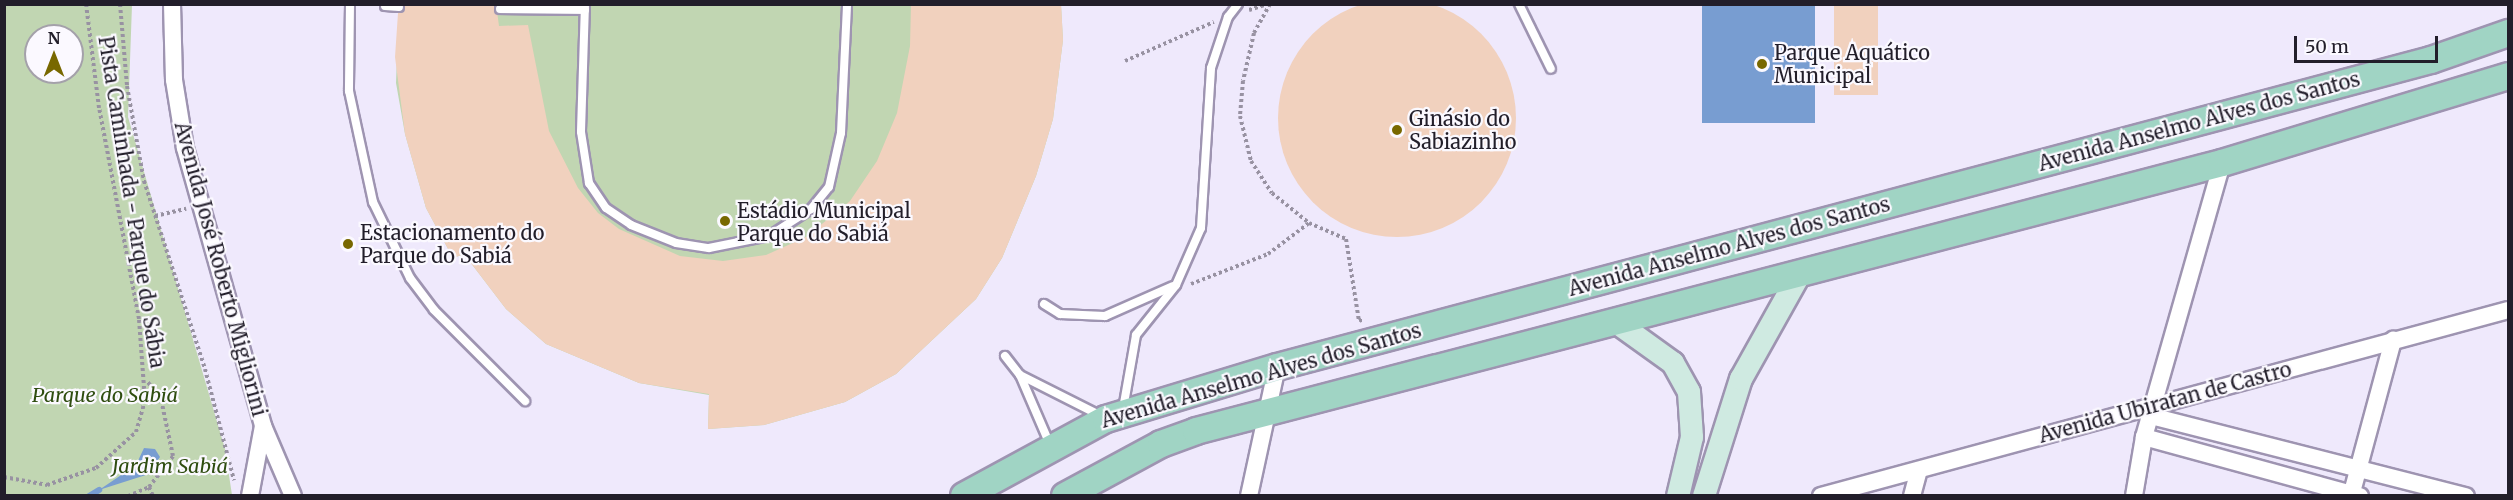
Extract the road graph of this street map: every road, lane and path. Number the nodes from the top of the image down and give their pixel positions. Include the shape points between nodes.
1 (86, 4) edge
2 (120, 4) edge
3 (172, 4) edge
4 (350, 4) edge
5 (846, 4) edge
6 (1238, 4) edge
7 (1269, 4) edge
8 (1519, 4) edge
9 (386, 6) dead end
10 (399, 7) dead end
11 (585, 8) edge
12 (500, 9) dead end
13 (1228, 17) junction
14 (2508, 33) edge
15 (2431, 60) junction
16 (1125, 61) dead end
17 (1551, 69) dead end
18 (2508, 76) edge
19 (2440, 95) junction
20 (2222, 163) junction
21 (201, 205) junction
22 (155, 216) junction
23 (1309, 223) junction
24 (1798, 277) junction
25 (1176, 285) junction
26 (1168, 295) junction
27 (1044, 304) dead end
28 (2508, 310) edge
29 (1368, 318) dead end
30 (1616, 322) junction
31 (2393, 340) junction
32 (1005, 356) dead end
33 (1277, 366) junction
34 (1020, 375) junction
35 (147, 381) junction
36 (525, 401) dead end
37 (2153, 410) junction
38 (1270, 411) junction
39 (1114, 416) junction
40 (263, 426) junction
41 (2144, 437) junction
42 (1051, 447) junction
43 (2361, 467) junction
44 (1919, 470) junction
45 (4, 477) edge
46 (149, 487) junction
47 (234, 489) dead end
48 (128, 495) edge
49 (153, 495) edge
50 (250, 495) edge
51 (293, 495) edge
52 (964, 495) edge
53 (1065, 495) edge
54 (1249, 495) edge
55 (1678, 495) edge
56 (1704, 495) edge
57 (1821, 495) edge
58 (1912, 495) edge
59 (2134, 495) edge
60 (2354, 495) edge
61 (2466, 495) edge

1 - 35 path, Pista Caminhada - Parque do Sábia
2 - 22 path via 127,86
3 - 21 street, Avenida José Roberto Migliorini via 178,111
4 - 36 lane via 349,91 373,201 410,278 428,302
5 - 11 lane via 841,134 829,187 812,209 769,236 709,248 676,243 631,225 606,208 589,183 581,132
6 - 13 lane
7 - 13 path
7 - 23 path via 1254,33 1240,116 1251,161 1272,193
8 - 17 lane
9 - 10 lane
11 - 12 lane
13 - 16 path
13 - 25 lane via 1211,68 1201,228
14 - 15 main road, Avenida Anselmo Alves dos Santos
15 - 19 main road via 2428,78
15 - 33 main road, Avenida Anselmo Alves dos Santos
18 - 19 main road, Avenida Anselmo Alves dos Santos
19 - 20 main road, Avenida Anselmo Alves dos Santos
20 - 24 main road, Avenida Anselmo Alves dos Santos
20 - 37 street
21 - 22 path
21 - 40 street, Avenida José Roberto Migliorini
22 - 47 path via 226,438
23 - 26 path via 1268,254
23 - 29 path via 1346,239 1359,321
24 - 30 main road, Avenida Anselmo Alves dos Santos
24 - 56 main road via 1741,379
25 - 26 lane
25 - 27 lane via 1105,316 1060,314
26 - 39 lane via 1136,335
28 - 31 street, Avenida Ubiratan de Castro
30 - 38 main road, Avenida Anselmo Alves dos Santos
30 - 55 main road via 1673,363 1689,392 1692,437
31 - 37 street, Avenida Ubiratan de Castro
31 - 43 street
32 - 34 lane
33 - 38 street
33 - 39 main road, Avenida Anselmo Alves dos Santos
34 - 39 lane
34 - 42 lane
35 - 45 path, Pista Caminhada - Parque do Sábia via 136,432 96,468 47,485
35 - 46 path via 161,399 173,456
37 - 41 street
37 - 43 street
37 - 44 street, Avenida Ubiratan de Castro
38 - 53 main road, Avenida Anselmo Alves dos Santos via 1161,444
38 - 54 street
39 - 42 main road, Avenida Anselmo Alves dos Santos
40 - 50 street, Avenida José Roberto Migliorini
40 - 51 street, Avenida José Roberto Migliorini
41 - 59 street
41 - 60 street
42 - 52 main road, Avenida Anselmo Alves dos Santos
43 - 60 street
43 - 61 street
44 - 57 street, Avenida Ubiratan de Castro
44 - 58 street
46 - 48 path
46 - 49 path

